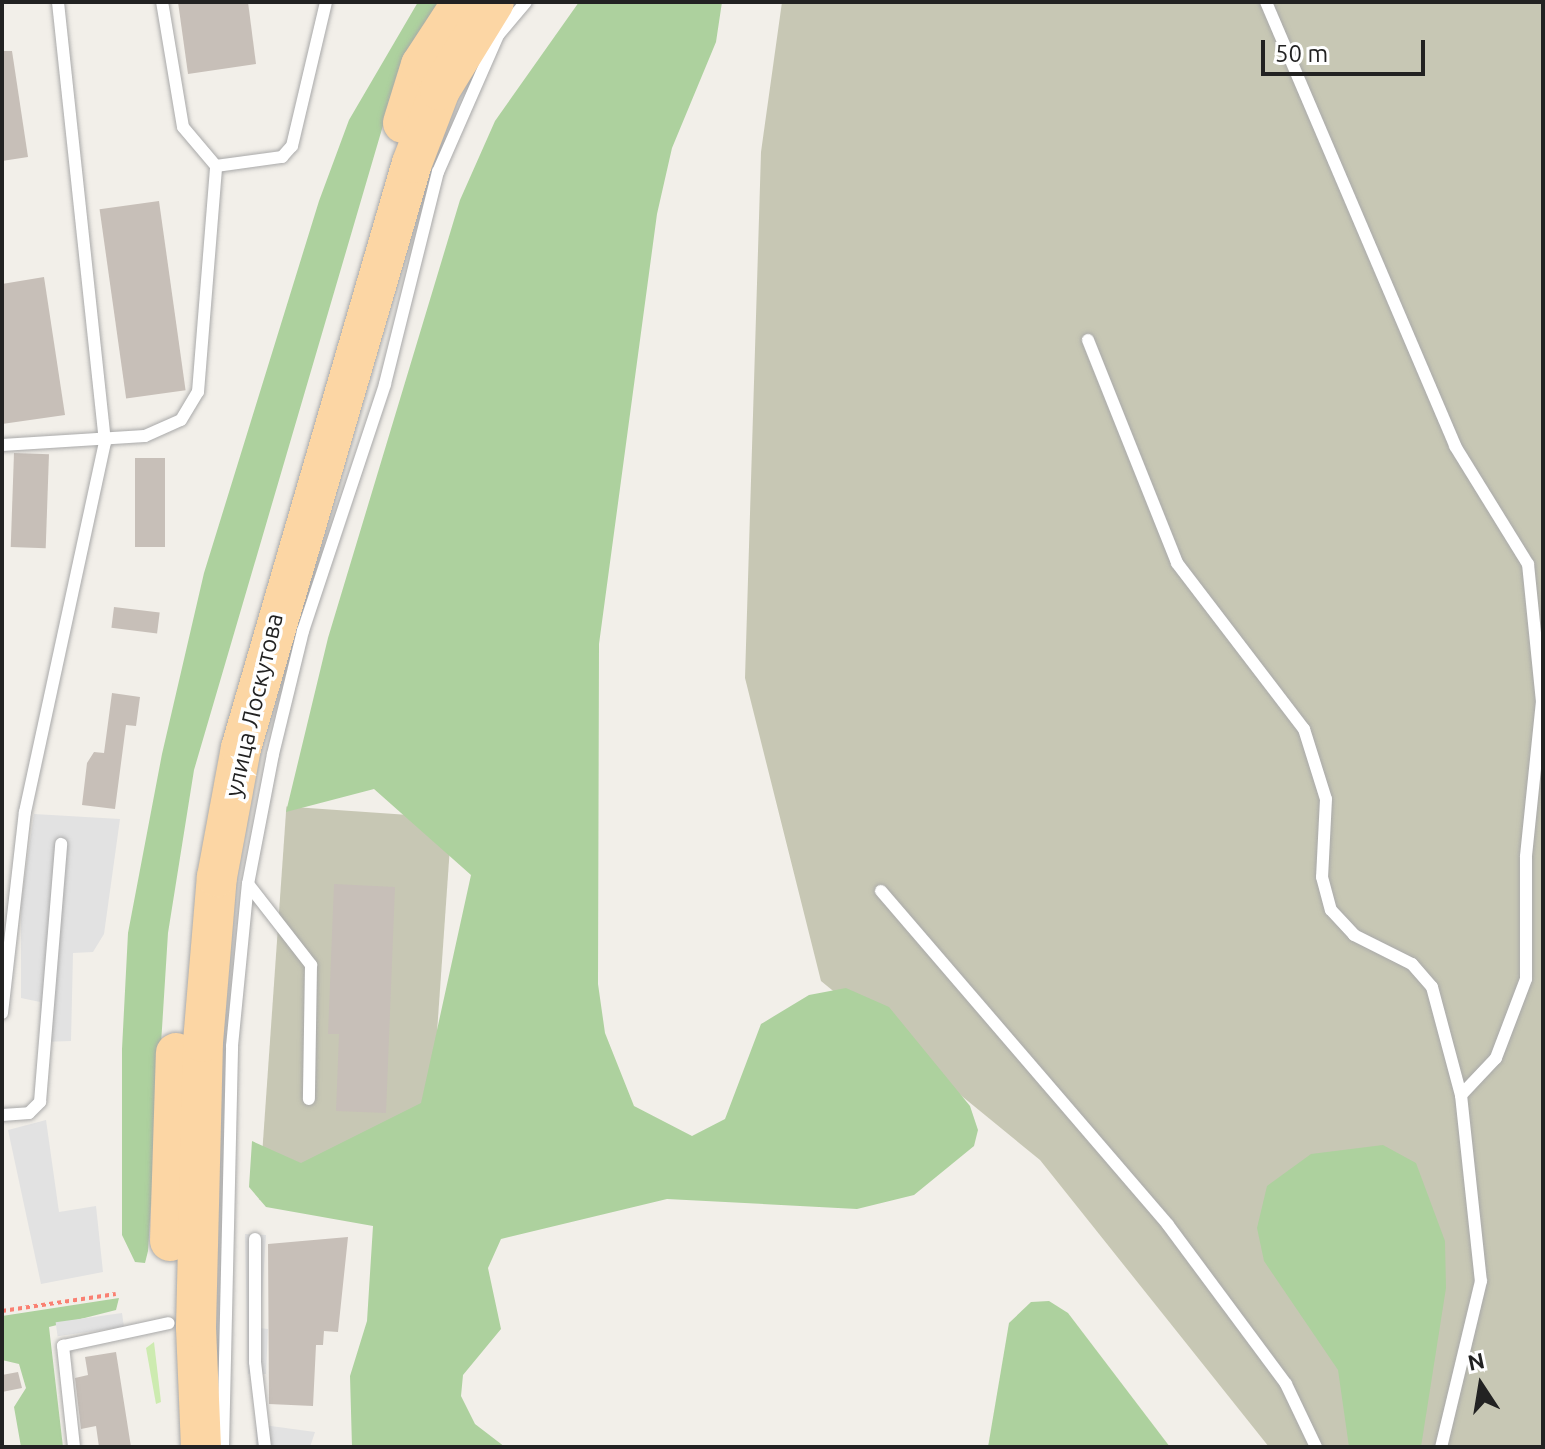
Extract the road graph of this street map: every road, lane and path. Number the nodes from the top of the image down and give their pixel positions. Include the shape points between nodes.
1 (162, 2) edge
2 (326, 2) edge
3 (462, 2) edge
4 (494, 2) edge
5 (526, 2) edge
6 (1266, 2) edge
7 (56, 3) edge
8 (216, 166) junction
9 (1088, 340) dead end
10 (105, 442) junction
11 (2, 445) edge
12 (61, 844) dead end
13 (248, 884) junction
14 (881, 891) dead end
15 (2, 1013) edge
16 (1461, 1095) junction
17 (309, 1099) dead end
18 (2, 1115) edge
19 (255, 1239) dead end
20 (116, 1294) dead end
21 (2, 1311) edge
22 (169, 1323) junction
23 (74, 1447) edge
24 (175, 1447) edge
25 (201, 1447) edge
26 (223, 1447) edge
27 (265, 1447) edge
28 (1316, 1447) edge
29 (1441, 1447) edge

1 - 8 lane via 183,127
2 - 8 lane via 292,146 282,157
3 - 22 main road, улица Лоскутова via 421,65 235,668 180,997
4 - 25 main road, улица Лоскутова via 440,90 412,163 241,748 217,877 203,1042 196,1327
5 - 13 lane via 498,35 438,172 385,384 303,631
6 - 16 lane via 1455,446 1528,564 1542,701 1526,857 1526,979 1496,1058
7 - 10 lane
8 - 10 lane via 198,392 181,420
9 - 16 lane via 1177,563 1304,729 1326,799 1322,877 1331,910 1354,935 1412,964 1432,987
10 - 11 lane
10 - 15 lane via 28,797
12 - 18 lane via 40,1102 29,1113
13 - 17 lane via 311,965
13 - 26 lane via 232,1046
14 - 28 lane via 1168,1225 1286,1384
16 - 29 lane via 1481,1281
19 - 27 lane via 255,1362
20 - 21 path
22 - 23 lane via 63,1346
22 - 24 main road, улица Лоскутова

